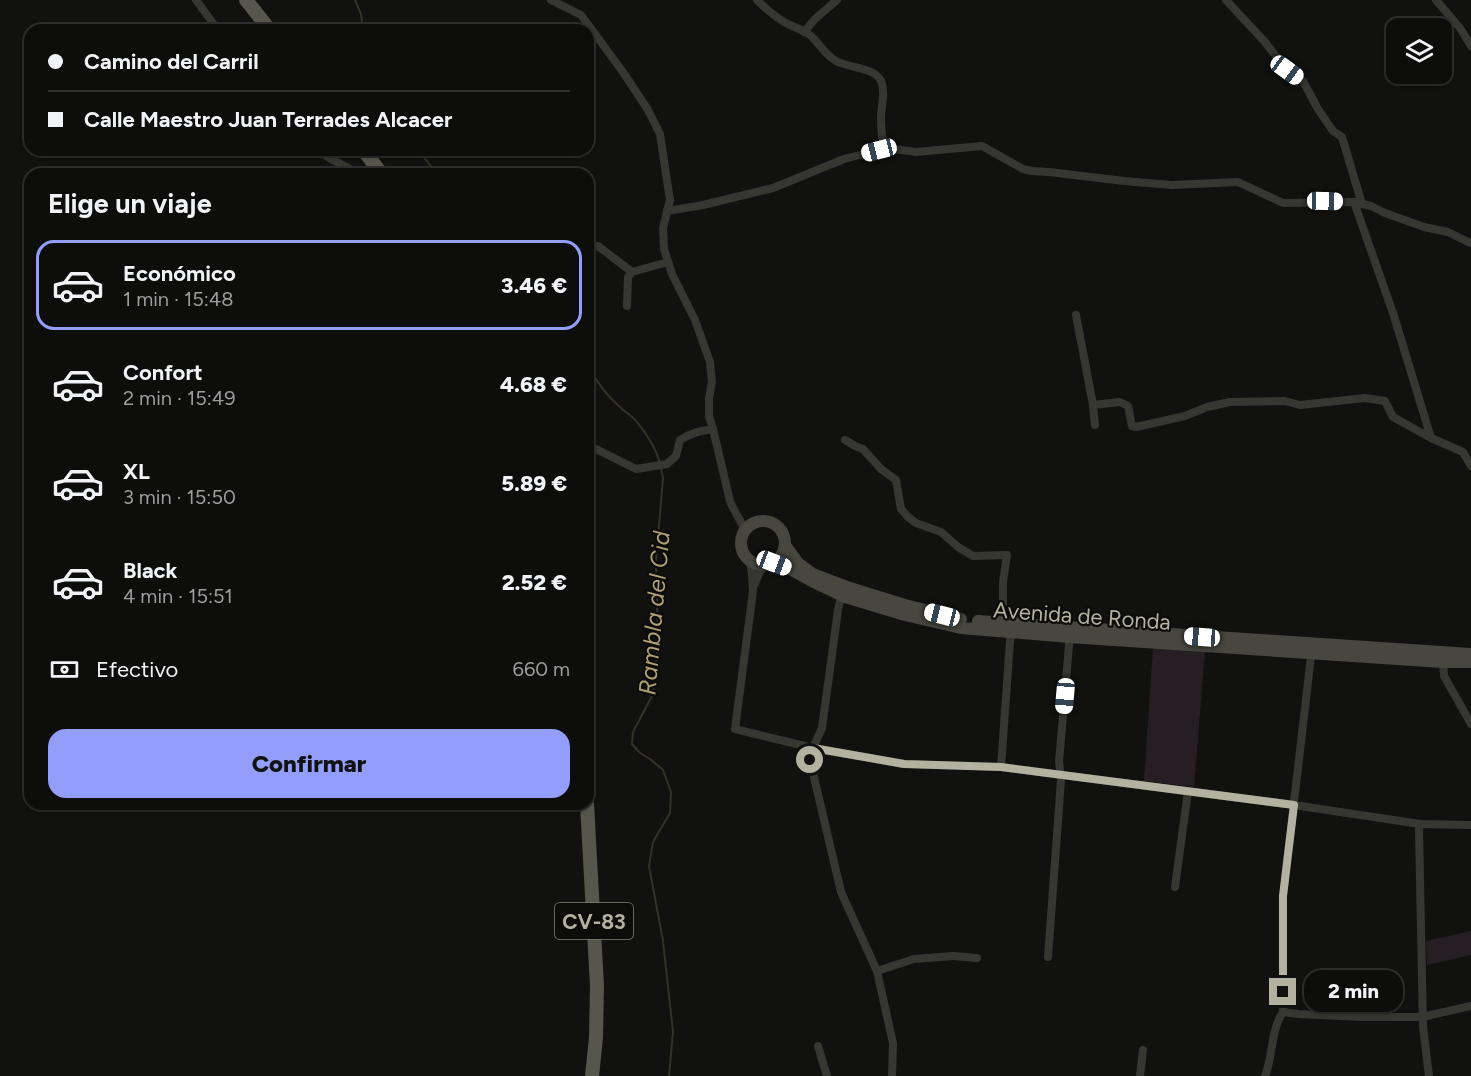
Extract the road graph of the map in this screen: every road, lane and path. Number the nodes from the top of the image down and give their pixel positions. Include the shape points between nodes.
1 (196, 0) edge
2 (246, 0) edge
3 (551, 0) edge
4 (757, 0) edge
5 (837, 0) edge
6 (1226, 0) edge
7 (1436, 0) edge
8 (214, 24) edge
9 (265, 24) edge
10 (588, 24) edge
11 (804, 32) junction
12 (594, 33) edge
13 (1471, 46) edge
14 (885, 149) junction
15 (325, 156) edge
16 (368, 156) edge
17 (348, 168) edge
18 (377, 168) edge
19 (1358, 203) junction
20 (667, 211) junction
21 (1471, 243) edge
22 (594, 246) edge
23 (668, 262) junction
24 (632, 272) junction
25 (627, 306) dead end
26 (1076, 315) dead end
27 (1092, 405) junction
28 (1095, 425) dead end
29 (713, 429) junction
30 (1431, 438) junction
31 (845, 440) dead end
32 (594, 448) edge
33 (1471, 466) edge
34 (745, 525) junction
35 (785, 545) junction
36 (750, 562) junction
37 (770, 564) junction
38 (753, 591) junction
39 (842, 591) junction
40 (1008, 626) junction
41 (1070, 632) junction
42 (1312, 649) junction
43 (1471, 654) edge
44 (1443, 658) junction
45 (1471, 662) edge
46 (1471, 724) edge
47 (813, 748) junction
48 (1001, 767) junction
49 (1059, 774) junction
50 (1188, 791) junction
51 (1294, 805) junction
52 (587, 810) edge
53 (1420, 824) junction
54 (1471, 825) edge
55 (1175, 887) dead end
56 (1048, 957) dead end
57 (977, 958) dead end
58 (877, 971) junction
59 (1471, 1006) edge
60 (1283, 1012) junction
61 (1422, 1017) junction
62 (596, 1038) junction
63 (818, 1046) dead end
64 (1143, 1050) dead end
65 (585, 1076) edge
66 (592, 1076) edge
67 (827, 1076) edge
68 (892, 1076) edge
69 (1140, 1076) edge
70 (1265, 1076) edge
71 (1429, 1076) edge

1 - 8 street
2 - 9 main road
3 - 10 street via 581,15
4 - 11 street via 783,22
5 - 11 street
6 - 19 street via 1287,70 1303,81 1333,131 1342,137
7 - 13 street
11 - 14 street via 836,61 879,78 884,93 880,115
12 - 20 street via 648,110 660,134 670,200
14 - 19 street via 916,152 982,146 1032,171 1172,185 1238,182 1283,203
14 - 20 street via 844,159 772,188
15 - 17 street
16 - 18 main road
19 - 21 street
19 - 30 street
20 - 23 street via 663,228
22 - 24 street
23 - 24 street
23 - 29 street via 710,362
24 - 25 street via 628,277
26 - 27 street
27 - 28 street
27 - 30 street via 1125,403 1132,426 1136,427 1230,402 1285,401 1300,405 1365,398 1385,401 1393,417
29 - 32 street via 689,434 680,440 676,456 667,464 651,468 636,469
29 - 34 street via 730,501
30 - 33 street via 1463,452
31 - 40 street via 863,449 896,480 901,509 916,523 941,532 968,554 1007,555 1003,582
34 - 35 street via 770,522 778,527
34 - 36 street via 741,544
35 - 37 street via 782,555
35 - 39 street, Avenida de Ronda via 798,563
36 - 37 street
36 - 38 street
37 - 38 street via 759,573
37 - 39 street, Avenida de Ronda
38 - 47 street via 735,729
39 - 40 street, Avenida de Ronda via 905,615 961,628
39 - 47 street via 822,728
40 - 41 street, Avenida de Ronda
40 - 48 street
41 - 42 street, Avenida de Ronda
41 - 49 street
42 - 44 street, Avenida de Ronda
42 - 51 street
43 - 44 street, Avenida de Ronda
44 - 45 street, Avenida de Ronda
44 - 46 street via 1444,676
47 - 48 street via 904,764
47 - 58 street via 810,760 841,892
48 - 49 street
49 - 50 street
49 - 56 street
50 - 51 street
50 - 55 street
51 - 53 street
51 - 60 street via 1283,896
52 - 62 main road, CV-83
53 - 54 street
53 - 61 street
57 - 58 street via 914,959
58 - 68 street via 893,1043
59 - 61 street
60 - 61 street
60 - 70 street
61 - 71 street
62 - 65 main road, CV-83
62 - 66 main road, CV-83
63 - 67 street
64 - 69 street

